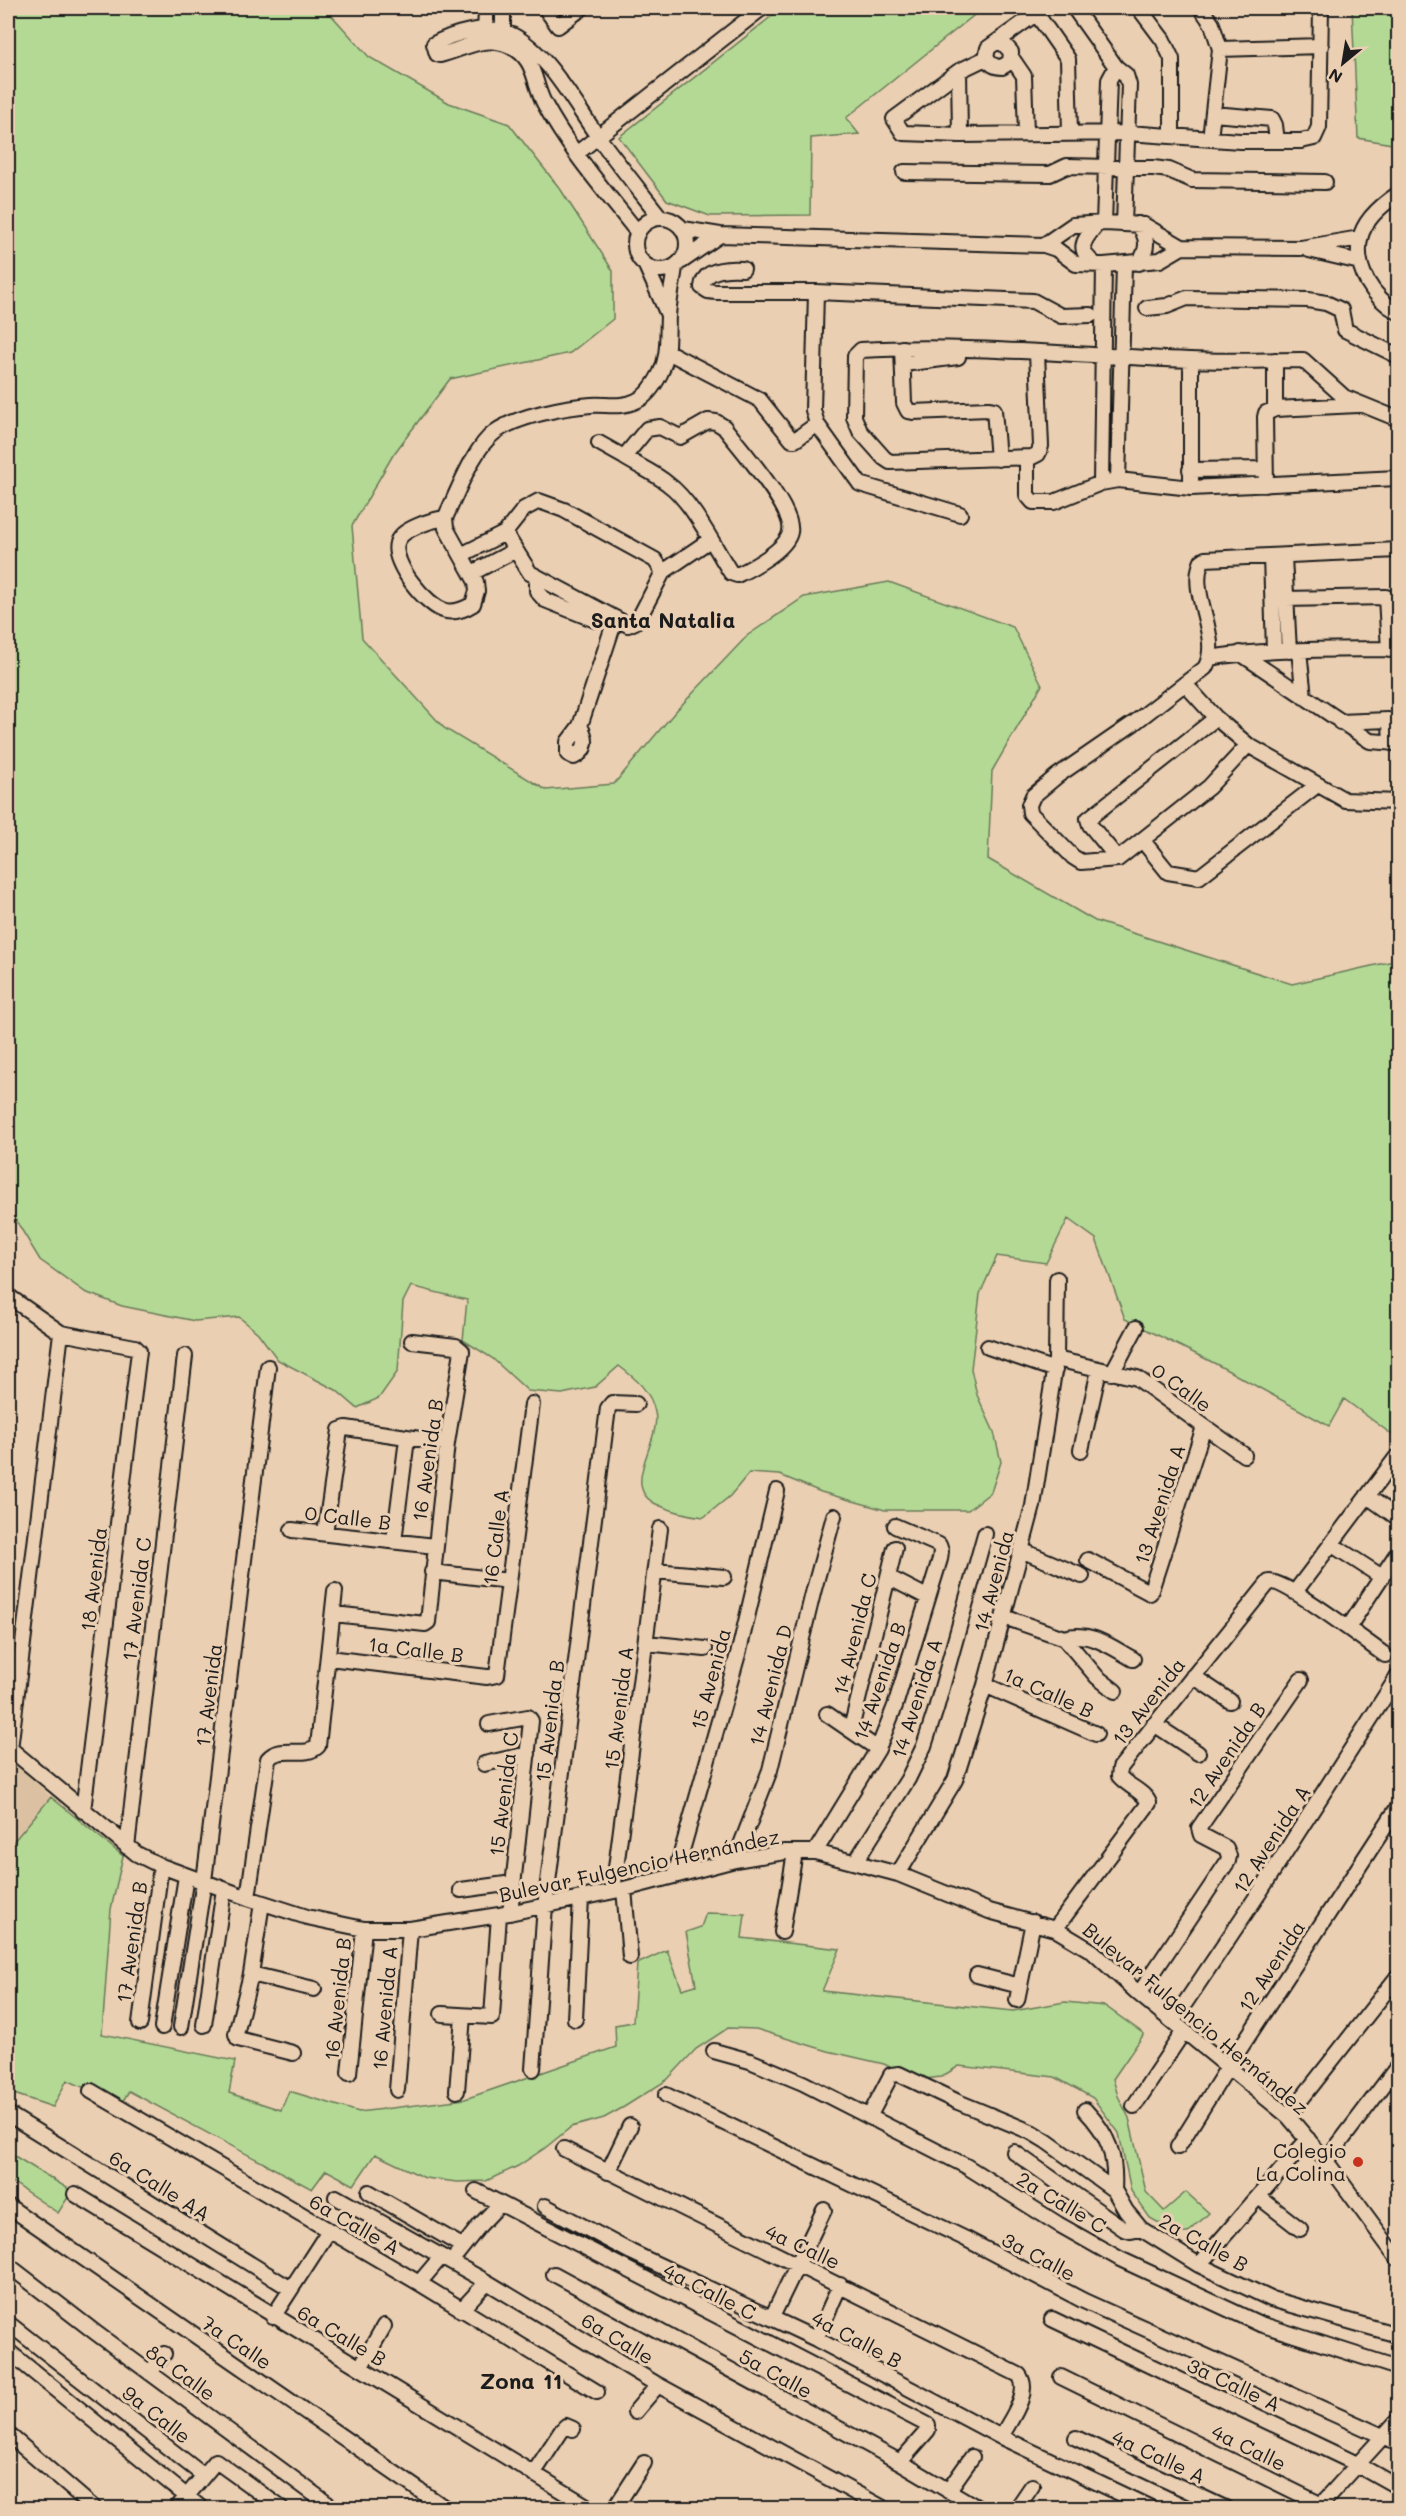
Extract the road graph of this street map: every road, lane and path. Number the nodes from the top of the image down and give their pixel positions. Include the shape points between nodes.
1 (486, 8) edge
2 (503, 8) edge
3 (545, 8) edge
4 (582, 8) edge
5 (762, 8) edge
6 (1074, 8) edge
7 (1139, 8) edge
8 (1201, 8) edge
9 (1321, 8) edge
10 (1040, 10) edge
11 (503, 37) junction
12 (996, 43) junction
13 (1321, 46) junction
14 (1220, 49) junction
15 (1011, 57) junction
16 (986, 58) junction
17 (1116, 67) junction
18 (959, 71) junction
19 (1213, 114) junction
20 (1070, 132) junction
21 (1026, 133) junction
22 (1107, 133) junction
23 (1128, 133) junction
24 (960, 135) junction
25 (1172, 135) junction
26 (598, 137) junction
27 (1210, 139) junction
28 (1276, 141) junction
29 (576, 154) junction
30 (1106, 167) junction
31 (1126, 168) junction
32 (904, 172) dead end
33 (1325, 182) dead end
34 (1398, 194) edge
35 (661, 218) junction
36 (1101, 224) junction
37 (1131, 224) junction
38 (683, 229) junction
39 (638, 233) junction
40 (720, 235) junction
41 (1360, 238) junction
42 (1044, 245) junction
43 (1182, 247) junction
44 (1300, 248) junction
45 (1360, 262) junction
46 (1139, 263) junction
47 (678, 264) junction
48 (1100, 265) junction
49 (1124, 265) junction
50 (646, 266) junction
51 (743, 269) dead end
52 (816, 292) junction
53 (1147, 308) dead end
54 (1398, 312) edge
55 (668, 315) junction
56 (1091, 315) dead end
57 (902, 348) junction
58 (999, 351) junction
59 (668, 352) junction
60 (1037, 353) junction
61 (1102, 356) junction
62 (1123, 356) junction
63 (1398, 356) edge
64 (1191, 360) junction
65 (1275, 360) junction
66 (903, 364) junction
67 (1360, 405) junction
68 (1275, 409) junction
69 (1398, 419) edge
70 (817, 424) junction
71 (599, 443) dead end
72 (624, 457) junction
73 (1027, 458) junction
74 (998, 459) junction
75 (1265, 469) junction
76 (1190, 470) junction
77 (1398, 478) edge
78 (1118, 480) junction
79 (1101, 483) junction
80 (1266, 485) junction
81 (1191, 488) junction
82 (960, 514) dead end
83 (445, 518) junction
84 (505, 533) junction
85 (710, 540) junction
86 (1398, 550) edge
87 (514, 551) junction
88 (461, 555) junction
89 (1278, 557) junction
90 (472, 573) junction
91 (663, 573) junction
92 (1285, 599) junction
93 (610, 617) junction
94 (1394, 649) edge
95 (1287, 651) junction
96 (1240, 653) junction
97 (1209, 658) junction
98 (1185, 684) junction
99 (1304, 697) junction
100 (1216, 718) junction
101 (1340, 722) junction
102 (580, 726) dead end
103 (1395, 743) edge
104 (1248, 746) junction
105 (1316, 786) junction
106 (1398, 802) edge
107 (1143, 841) junction
108 (1118, 859) junction
109 (1057, 1279) dead end
110 (8, 1296) edge
111 (1136, 1328) dead end
112 (61, 1333) junction
113 (412, 1341) dead end
114 (988, 1347) dead end
115 (185, 1356) dead end
116 (1055, 1364) junction
117 (268, 1367) dead end
118 (1106, 1371) junction
119 (532, 1404) dead end
120 (636, 1404) dead end
121 (1204, 1427) junction
122 (407, 1439) junction
123 (447, 1443) junction
124 (1081, 1450) dead end
125 (1244, 1455) dead end
126 (1396, 1458) dead end
127 (777, 1491) dead end
128 (1367, 1496) junction
129 (834, 1516) dead end
130 (1398, 1518) edge
131 (895, 1526) dead end
132 (660, 1529) dead end
133 (292, 1530) dead end
134 (325, 1533) junction
135 (985, 1534) dead end
136 (394, 1542) junction
137 (1331, 1544) junction
138 (435, 1546) junction
139 (894, 1548) dead end
140 (1021, 1550) junction
141 (1398, 1552) edge
142 (1088, 1560) dead end
143 (655, 1570) junction
144 (432, 1572) junction
145 (1082, 1576) dead end
146 (724, 1577) dead end
147 (888, 1577) junction
148 (1382, 1577) junction
149 (509, 1581) junction
150 (336, 1590) dead end
151 (1295, 1592) junction
152 (927, 1597) junction
153 (334, 1614) junction
154 (1004, 1617) junction
155 (1348, 1628) junction
156 (1064, 1638) junction
157 (646, 1643) junction
158 (705, 1648) dead end
159 (1385, 1655) dead end
160 (329, 1659) junction
161 (1133, 1659) dead end
162 (497, 1675) joint
163 (1193, 1676) junction
164 (1398, 1676) edge
165 (1301, 1680) dead end
166 (985, 1685) junction
167 (1115, 1691) dead end
168 (1230, 1701) dead end
169 (827, 1714) dead end
170 (489, 1724) dead end
171 (1154, 1724) junction
172 (851, 1729) junction
173 (1096, 1734) dead end
174 (9, 1748) edge
175 (878, 1749) junction
176 (1198, 1753) dead end
177 (528, 1754) junction
178 (484, 1764) dead end
179 (1398, 1807) edge
180 (83, 1811) junction
181 (127, 1848) junction
182 (795, 1852) junction
183 (815, 1852) junction
184 (735, 1860) junction
185 (856, 1861) junction
186 (161, 1866) junction
187 (898, 1874) junction
188 (675, 1875) junction
189 (186, 1876) junction
190 (204, 1881) junction
191 (513, 1883) junction
192 (224, 1889) junction
193 (461, 1890) dead end
194 (619, 1890) junction
195 (248, 1898) junction
196 (581, 1898) junction
197 (262, 1903) junction
198 (545, 1906) junction
199 (504, 1914) junction
200 (1033, 1923) junction
201 (364, 1929) junction
202 (410, 1929) junction
203 (1055, 1929) junction
204 (782, 1932) dead end
205 (630, 1956) dead end
206 (251, 1974) junction
207 (977, 1975) dead end
208 (1398, 1976) edge
209 (314, 1989) dead end
210 (1139, 1994) junction
211 (442, 2014) dead end
212 (463, 2016) junction
213 (575, 2019) dead end
214 (1173, 2021) junction
215 (140, 2023) dead end
216 (204, 2025) dead end
217 (181, 2026) dead end
218 (162, 2027) dead end
219 (1184, 2031) junction
220 (714, 2051) dead end
221 (293, 2053) dead end
222 (1398, 2066) edge
223 (1228, 2067) junction
224 (533, 2069) dead end
225 (349, 2073) dead end
226 (397, 2090) dead end
227 (91, 2091) dead end
228 (457, 2091) dead end
229 (666, 2095) dead end
230 (1134, 2106) dead end
231 (1085, 2110) dead end
232 (8, 2114) edge
233 (1288, 2116) junction
234 (869, 2117) junction
235 (630, 2126) dead end
236 (1308, 2139) junction
237 (1178, 2147) dead end
238 (564, 2149) dead end
239 (1014, 2152) dead end
240 (1326, 2161) junction
241 (608, 2172) junction
242 (1114, 2190) junction
243 (476, 2191) dead end
244 (369, 2192) dead end
245 (75, 2194) dead end
246 (336, 2197) dead end
247 (1259, 2197) junction
248 (500, 2204) junction
249 (8, 2206) edge
250 (545, 2206) dead end
251 (824, 2210) dead end
252 (1141, 2229) junction
253 (1300, 2229) dead end
254 (328, 2232) junction
255 (462, 2246) junction
256 (1398, 2258) edge
257 (447, 2261) junction
258 (8, 2265) edge
259 (1199, 2265) junction
260 (798, 2266) junction
261 (554, 2274) dead end
262 (487, 2282) junction
263 (419, 2283) junction
264 (840, 2285) junction
265 (291, 2289) junction
266 (461, 2310) junction
267 (273, 2317) junction
268 (772, 2318) junction
269 (1052, 2319) dead end
270 (8, 2323) edge
271 (384, 2326) dead end
272 (1398, 2335) edge
273 (816, 2339) junction
274 (8, 2351) edge
275 (164, 2354) dead end
276 (360, 2368) junction
277 (1398, 2368) edge
278 (150, 2373) junction
279 (1061, 2377) dead end
280 (658, 2385) junction
281 (597, 2392) dead end
282 (635, 2412) dead end
283 (1398, 2420) edge
284 (573, 2429) dead end
285 (8, 2434) edge
286 (1384, 2436) junction
287 (1001, 2437) junction
288 (1076, 2438) dead end
289 (1398, 2443) edge
290 (972, 2457) dead end
291 (644, 2463) dead end
292 (900, 2463) junction
293 (1357, 2464) junction
294 (533, 2474) junction
295 (203, 2475) junction
296 (1032, 2486) dead end
297 (1398, 2487) edge
298 (948, 2491) junction
299 (187, 2497) junction
300 (316, 2503) edge
301 (878, 2507) edge
302 (1320, 2507) edge
303 (94, 2508) edge
304 (177, 2508) edge
305 (201, 2508) edge
306 (281, 2508) edge
307 (333, 2508) edge
308 (445, 2508) edge
309 (590, 2508) edge
310 (615, 2508) edge
311 (978, 2508) edge
312 (1017, 2508) edge
313 (1151, 2508) edge
314 (1225, 2508) edge

1 - 11 street via 485,35
2 - 11 street
3 - 4 street via 558,26
5 - 26 street
6 - 17 street
7 - 25 street via 1172,59
8 - 14 street via 1212,24
9 - 13 street
10 - 12 street
10 - 20 street via 1068,59
11 - 26 street via 524,43 536,54
11 - 29 street via 529,61 542,100
12 - 15 street via 1009,48
12 - 16 street via 988,48
13 - 14 street
13 - 28 street via 1320,127 1314,138
14 - 19 street
15 - 16 street via 1002,67 992,66
15 - 21 street via 1024,76
16 - 18 street
17 - 22 street via 1109,80
17 - 23 street via 1126,75 1129,85
18 - 24 street
18 - 24 street via 894,120 903,133
19 - 27 street
19 - 28 street via 1272,119
20 - 21 street
20 - 22 street
21 - 24 street
22 - 23 street
22 - 30 street
23 - 25 street
23 - 31 street
25 - 27 street
26 - 29 street
26 - 35 street
27 - 28 street
29 - 39 street
30 - 31 street
30 - 32 street via 1067,166 1050,174
30 - 36 street
31 - 33 street via 1169,170 1192,180
31 - 37 street
34 - 41 street via 1372,215
35 - 38 street
35 - 39 street via 647,222
36 - 37 street
36 - 42 street via 1073,225
36 - 48 street via 1086,237 1083,246 1088,258
37 - 43 street via 1151,227
37 - 46 street via 1145,234 1147,245
38 - 40 street
38 - 47 street via 688,246
39 - 50 street via 636,249
40 - 42 street
40 - 47 street
41 - 44 street
41 - 45 street
42 - 48 street via 1076,264
43 - 44 street
43 - 46 street via 1160,260
44 - 45 street
45 - 54 street via 1374,293
46 - 49 street
47 - 50 street via 657,270
47 - 55 street
48 - 49 street
48 - 61 street
49 - 62 street
50 - 55 street
51 - 52 street via 713,272 702,287 716,292
52 - 56 street via 1033,301 1060,316
52 - 70 street via 813,410
53 - 63 street via 1188,298 1317,301 1341,310 1345,330 1352,335
55 - 59 street
57 - 58 street
57 - 66 street
57 - 74 street via 861,350 855,356 854,417 860,431 890,462
58 - 60 street
58 - 66 street
59 - 70 street via 760,400 792,440
59 - 83 street via 651,389 639,400 627,405 556,410 496,431 479,451
60 - 61 street
60 - 73 street via 1041,446 1038,454
61 - 62 street
61 - 79 street
62 - 64 street
62 - 78 street
64 - 65 street
64 - 76 street
65 - 67 street via 1304,360 1337,393
65 - 68 street
66 - 74 street via 904,403 908,411 994,410
67 - 68 street
67 - 69 street
68 - 75 street via 1264,417
70 - 82 street via 860,484
71 - 72 street
72 - 85 street via 671,486
72 - 85 street via 642,434 653,427 680,437 702,423 716,422 724,427 782,503 789,516 790,532 788,539 764,561 737,575 731,573
73 - 74 street
73 - 79 street via 1027,495 1033,502 1054,502
75 - 76 street
75 - 80 street
76 - 81 street
77 - 80 street
78 - 79 street
78 - 81 street
80 - 81 street
83 - 88 street via 446,528
83 - 90 street via 424,523 401,536 397,547 401,563 421,594 445,611 462,610 472,604 477,591
84 - 87 street
84 - 88 street
84 - 91 street via 530,505 548,503 655,560
85 - 91 street
86 - 89 street
87 - 90 street
87 - 93 street via 537,577 537,591 545,600 596,620
88 - 90 street
89 - 92 street
89 - 95 street
89 - 97 street via 1205,559 1200,564
91 - 93 street via 635,622 628,625
92 - 94 street via 1386,597
92 - 95 street
93 - 102 street
94 - 95 street
95 - 96 street
95 - 99 street
96 - 97 street
96 - 99 street
97 - 98 street via 1205,668
98 - 100 street
98 - 108 street via 1056,776 1033,796 1029,805 1030,813 1049,835 1081,862
99 - 101 street
100 - 104 street
100 - 108 street via 1088,819
101 - 103 street via 1372,742
101 - 103 street via 1388,720
104 - 105 street
104 - 107 street via 1209,787
105 - 106 street via 1345,800
105 - 107 street via 1199,877 1168,872
107 - 108 street
109 - 116 street, 14 Avenida
110 - 112 street
111 - 118 street
112 - 174 street
112 - 180 street, 18 Avenida via 139,1351
113 - 123 street, 16 Avenida B via 456,1346 462,1351
114 - 116 street, 0 Calle
115 - 181 street, 17 Avenida C
116 - 118 street, 0 Calle
116 - 140 street, 14 Avenida via 1033,1506
117 - 190 street, 17 Avenida
118 - 121 street, 0 Calle via 1146,1383
118 - 124 street
119 - 149 street, 16 Calle A
120 - 198 street, 15 Avenida B via 612,1403 608,1408
121 - 125 street, 0 Calle
121 - 142 street, 13 Avenida A via 1150,1593
122 - 123 street
122 - 134 street via 346,1428 339,1432
122 - 136 street
123 - 138 street, 16 Avenida B
126 - 128 street
127 - 188 street, 15 Avenida via 740,1647
128 - 130 street
128 - 137 street
129 - 184 street, 14 Avenida D via 770,1770
131 - 152 street, 14 Avenida B via 939,1545 940,1559
132 - 143 street, 15 Avenida A
133 - 134 street, 0 Calle B
134 - 136 street, 0 Calle B
135 - 185 street, 14 Avenida A via 924,1746 908,1779
136 - 138 street, 0 Calle B
137 - 148 street
137 - 151 street
138 - 144 street, 16 Avenida B
139 - 147 street, 14 Avenida C
140 - 145 street
140 - 154 street, 14 Avenida
141 - 148 street
143 - 146 street
143 - 157 street, 15 Avenida A
144 - 149 street
144 - 153 street, 16 Avenida B via 428,1622 424,1624
147 - 152 street
147 - 172 street, 14 Avenida C
148 - 155 street
149 - 162 street, 16 Calle A
150 - 153 street
151 - 155 street
151 - 163 street, 13 Avenida via 1269,1582
152 - 175 street, 14 Avenida B
153 - 160 street
154 - 156 street
154 - 166 street, 14 Avenida
155 - 159 street
156 - 161 street via 1082,1635
156 - 167 street via 1097,1677
157 - 158 street
157 - 194 street, 15 Avenida A
160 - 162 street, 1a Calle B
160 - 195 street via 318,1746 311,1751 275,1753 268,1759
163 - 168 street
163 - 171 street, 13 Avenida
164 - 214 street, 12 Avenida A
165 - 210 street, 12 Avenida B via 1199,1828 1201,1835 1226,1848 1228,1861
166 - 173 street, 1a Calle B
166 - 187 street, 14 Avenida via 955,1780
169 - 172 street
170 - 177 street, 15 Avenida C via 528,1716
171 - 176 street
171 - 203 street, 13 Avenida via 1119,1768 1123,1781 1147,1798 1147,1808
172 - 175 street
174 - 180 street, Bulevar Fulgencio Hernández
175 - 183 street, 14 Avenida B
177 - 178 street
177 - 191 street, 15 Avenida C
179 - 223 street, 12 Avenida
180 - 181 street, Bulevar Fulgencio Hernández
181 - 186 street, Bulevar Fulgencio Hernández
182 - 183 street, Bulevar Fulgencio Hernández
182 - 184 street, Bulevar Fulgencio Hernández
182 - 204 street
183 - 185 street, Bulevar Fulgencio Hernández
184 - 188 street, Bulevar Fulgencio Hernández
185 - 187 street, Bulevar Fulgencio Hernández
186 - 189 street, Bulevar Fulgencio Hernández
186 - 215 street, 17 Avenida B
187 - 200 street, Bulevar Fulgencio Hernández via 989,1911
188 - 194 street, Bulevar Fulgencio Hernández
189 - 190 street, Bulevar Fulgencio Hernández
189 - 218 street
190 - 192 street, Bulevar Fulgencio Hernández
190 - 217 street, 17 Avenida
191 - 193 street
191 - 199 street, 15 Avenida C
192 - 195 street, Bulevar Fulgencio Hernández
192 - 216 street
194 - 196 street, Bulevar Fulgencio Hernández
194 - 205 street
195 - 197 street, Bulevar Fulgencio Hernández
196 - 198 street, Bulevar Fulgencio Hernández
196 - 213 street
197 - 201 street, Bulevar Fulgencio Hernández
197 - 206 street
198 - 199 street, Bulevar Fulgencio Hernández
198 - 224 street, 15 Avenida B
199 - 202 street, Bulevar Fulgencio Hernández
199 - 212 street, 15 Avenida C via 492,2017
200 - 203 street, Bulevar Fulgencio Hernández
200 - 207 street via 1019,1993
201 - 202 street, Bulevar Fulgencio Hernández
201 - 225 street, 16 Avenida B
202 - 226 street, 16 Avenida A
203 - 210 street, Bulevar Fulgencio Hernández via 1092,1951
206 - 209 street
206 - 221 street via 238,2039
208 - 233 street
210 - 214 street, Bulevar Fulgencio Hernández
211 - 212 street
212 - 228 street
214 - 219 street, Bulevar Fulgencio Hernández
219 - 223 street, Bulevar Fulgencio Hernández
219 - 230 street
220 - 234 street, 2a Calle C via 802,2083
222 - 240 street
223 - 233 street, Bulevar Fulgencio Hernández
223 - 237 street, 12 Avenida
227 - 254 street, 6a Calle A
229 - 286 street, 3a Calle via 966,2239 1083,2301
231 - 242 street via 1101,2127 1110,2147
232 - 265 street, 6a Calle AA
233 - 236 street, Bulevar Fulgencio Hernández
234 - 242 street, 2a Calle B via 891,2075 899,2074 1031,2132
234 - 277 street, 2a Calle C via 966,2166 1120,2259 1260,2324
235 - 241 street
236 - 240 street, Bulevar Fulgencio Hernández
236 - 247 street
238 - 241 street, 4a Calle
239 - 252 street via 1124,2229
240 - 256 street, Bulevar Fulgencio Hernández
241 - 260 street, 4a Calle
242 - 252 street, 2a Calle B
243 - 248 street, 4a Calle C
244 - 255 street
245 - 267 street, 6a Calle B
246 - 257 street, 6a Calle
247 - 253 street
247 - 259 street
248 - 255 street
248 - 292 street, 4a Calle C via 927,2425 927,2431
249 - 308 street, 7a Calle
250 - 268 street, 4a Calle B via 631,2252
251 - 260 street
252 - 259 street, 2a Calle B
254 - 263 street, 6a Calle A
254 - 265 street
255 - 257 street
257 - 262 street, 6a Calle
257 - 263 street
258 - 278 street, 8a Calle
259 - 272 street, 2a Calle B via 1271,2298
260 - 264 street, 4a Calle
260 - 268 street
261 - 292 street, 5a Calle
262 - 266 street
262 - 280 street, 6a Calle
263 - 266 street, 6a Calle A
264 - 273 street
264 - 287 street, 4a Calle via 1019,2375 1024,2391
265 - 267 street
266 - 281 street, 6a Calle A
267 - 276 street, 6a Calle B
268 - 273 street, 4a Calle B
269 - 293 street, 3a Calle A
270 - 295 street, 9a Calle
271 - 276 street
273 - 287 street, 4a Calle B
274 - 299 street
275 - 278 street
276 - 294 street, 6a Calle B
278 - 300 street, 8a Calle
279 - 302 street, 4a Calle
280 - 282 street
280 - 301 street, 6a Calle
283 - 286 street
284 - 294 street via 566,2426 562,2430
285 - 303 street
286 - 289 street, 3a Calle
286 - 293 street
287 - 313 street, 4a Calle B
288 - 314 street, 4a Calle A
290 - 298 street
291 - 310 street
292 - 298 street, 5a Calle
293 - 297 street, 3a Calle A
293 - 302 street
294 - 309 street, 6a Calle B
295 - 299 street
295 - 306 street via 216,2461
296 - 312 street
298 - 311 street, 5a Calle
299 - 304 street
299 - 305 street
300 - 307 street, 8a Calle

